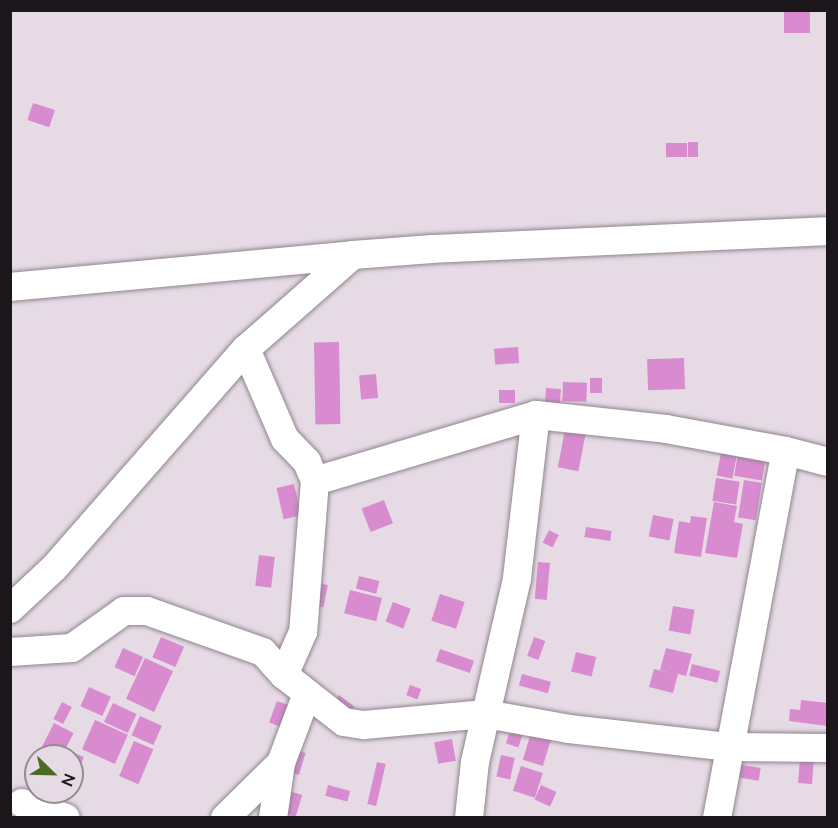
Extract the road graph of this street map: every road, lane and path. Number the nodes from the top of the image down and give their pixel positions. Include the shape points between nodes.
1 (828, 231) edge
2 (353, 255) junction
3 (10, 287) edge
4 (246, 349) junction
5 (536, 415) junction
6 (786, 451) junction
7 (828, 462) edge
8 (315, 481) junction
9 (10, 609) edge
10 (10, 652) edge
11 (284, 675) junction
12 (307, 694) junction
13 (486, 714) junction
14 (730, 747) junction
15 (828, 748) edge
16 (281, 763) junction
17 (22, 802) dead end
18 (66, 818) edge
19 (225, 818) edge
20 (273, 818) edge
21 (469, 818) edge
22 (717, 818) edge

1 - 2 street
2 - 3 street
2 - 4 street
4 - 8 street via 285,438 307,462
4 - 9 street via 54,568
5 - 6 street via 666,429
5 - 8 street
5 - 13 street via 517,578
6 - 7 street
6 - 14 street
8 - 11 street via 303,632
10 - 11 street via 72,648 124,611 147,611 263,652
11 - 12 street
12 - 13 street via 344,722 364,724
12 - 16 street
13 - 14 street via 568,729
13 - 21 street via 475,762
14 - 15 street
14 - 22 street
16 - 19 street
16 - 20 street
17 - 18 street

